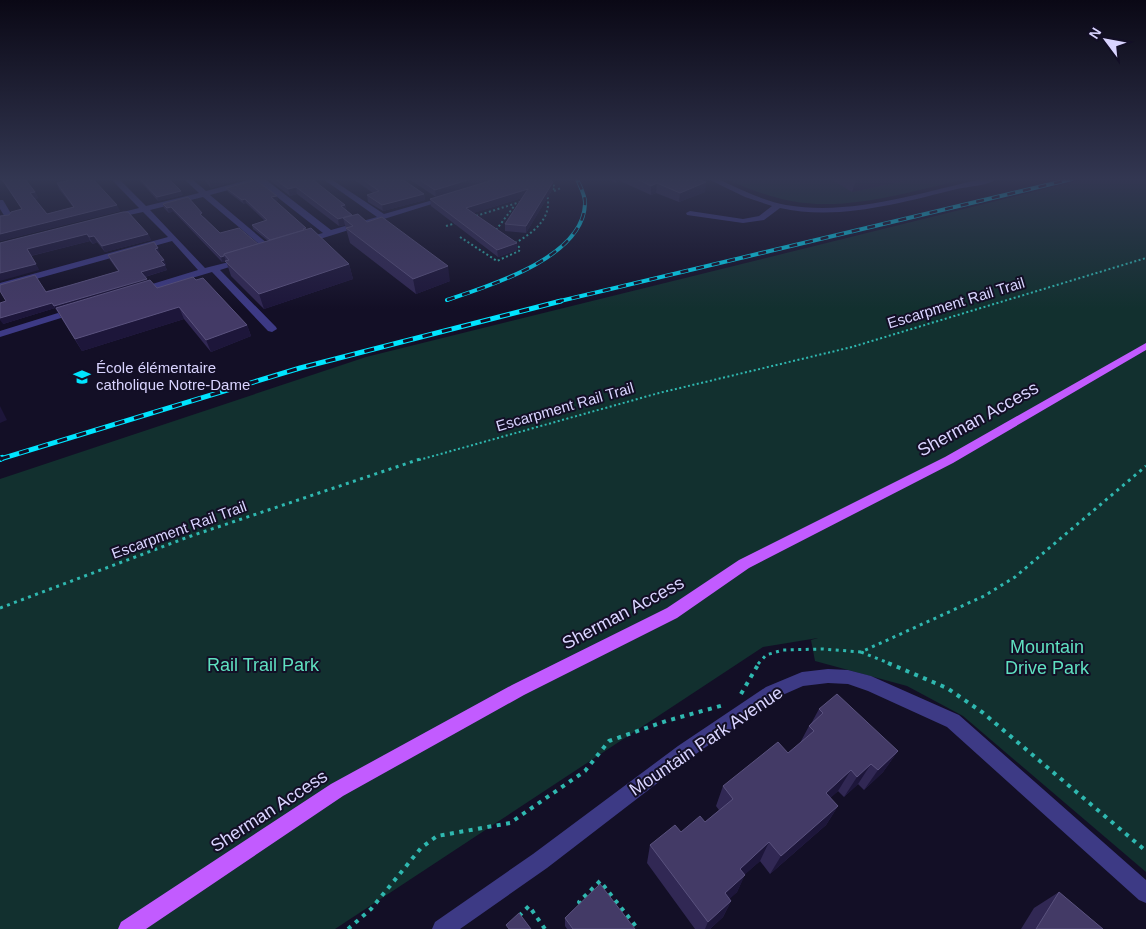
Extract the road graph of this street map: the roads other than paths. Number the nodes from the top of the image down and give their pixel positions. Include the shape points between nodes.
1 (158, 222) edge
2 (235, 222) edge
3 (315, 222) edge
4 (365, 222) edge
5 (329, 233) junction
6 (174, 238) junction
7 (296, 244) edge
8 (208, 270) junction
9 (0, 286) edge
10 (128, 294) edge
11 (81, 309) edge
12 (272, 329) dead end
13 (0, 334) edge
14 (1146, 346) edge
15 (1146, 893) edge
16 (128, 929) edge
17 (442, 929) edge

1 - 6 street
2 - 8 street via 267,252
3 - 5 street
4 - 5 street
5 - 7 street
6 - 8 street
6 - 9 street
8 - 10 street
8 - 12 street
11 - 13 street
14 - 16 main road, Sherman Access via 949,460 744,564 672,613 518,690 345,785
15 - 17 street, Mountain Park Avenue via 953,722 871,684 848,677 828,676 802,679 772,692 684,752 540,861

